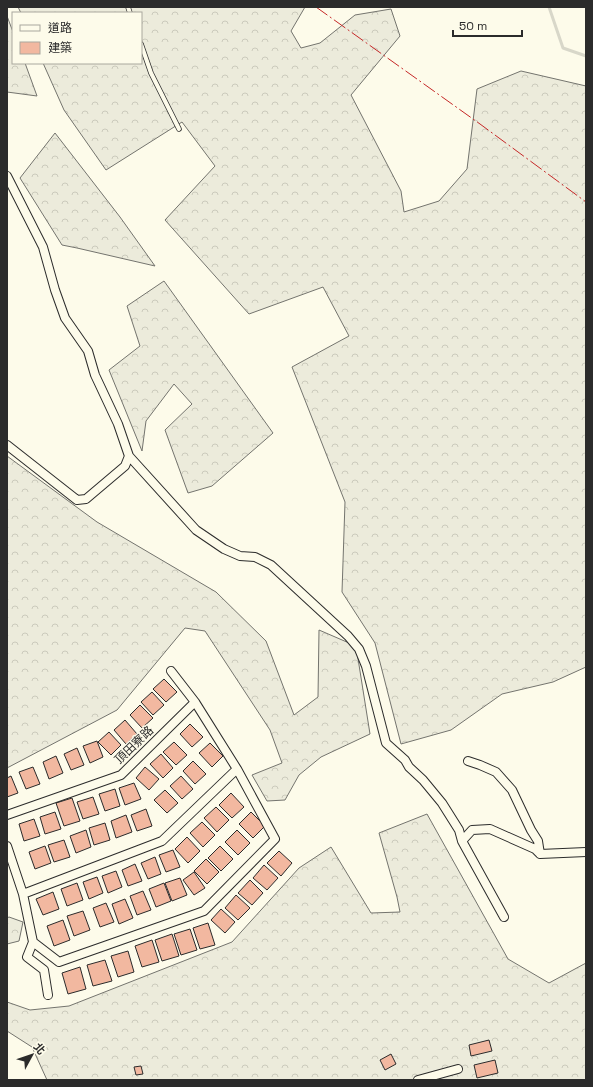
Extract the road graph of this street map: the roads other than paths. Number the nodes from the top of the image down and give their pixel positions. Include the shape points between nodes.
1 (142, 47) edge
2 (179, 129) dead end
3 (7, 176) edge
4 (7, 445) edge
5 (129, 456) junction
6 (171, 671) dead end
7 (195, 702) junction
8 (468, 761) dead end
9 (237, 769) junction
10 (7, 815) edge
11 (462, 841) junction
12 (7, 846) edge
13 (586, 852) edge
14 (540, 854) junction
15 (23, 894) junction
16 (504, 917) dead end
17 (33, 942) junction
18 (48, 994) dead end
19 (458, 1069) dead end
20 (418, 1080) edge

1 - 2 lane via 151,73
3 - 5 street via 44,247 65,318 88,351 95,375 118,424
4 - 5 street via 77,500 86,499 125,466
5 - 11 street via 196,530 224,550 240,556 255,557 271,565 348,636 359,649 366,666 386,743 424,780 442,802 459,830
6 - 7 street
7 - 9 street
7 - 10 street, 頂田寮路 via 121,775
8 - 14 street via 496,772 512,790 538,841
9 - 15 street via 162,842
9 - 17 street via 275,839 204,911 59,962
11 - 14 street via 472,830 490,829 535,848
11 - 16 street
12 - 15 street
13 - 14 street
15 - 17 street
17 - 18 street via 27,957 44,970
19 - 20 street

